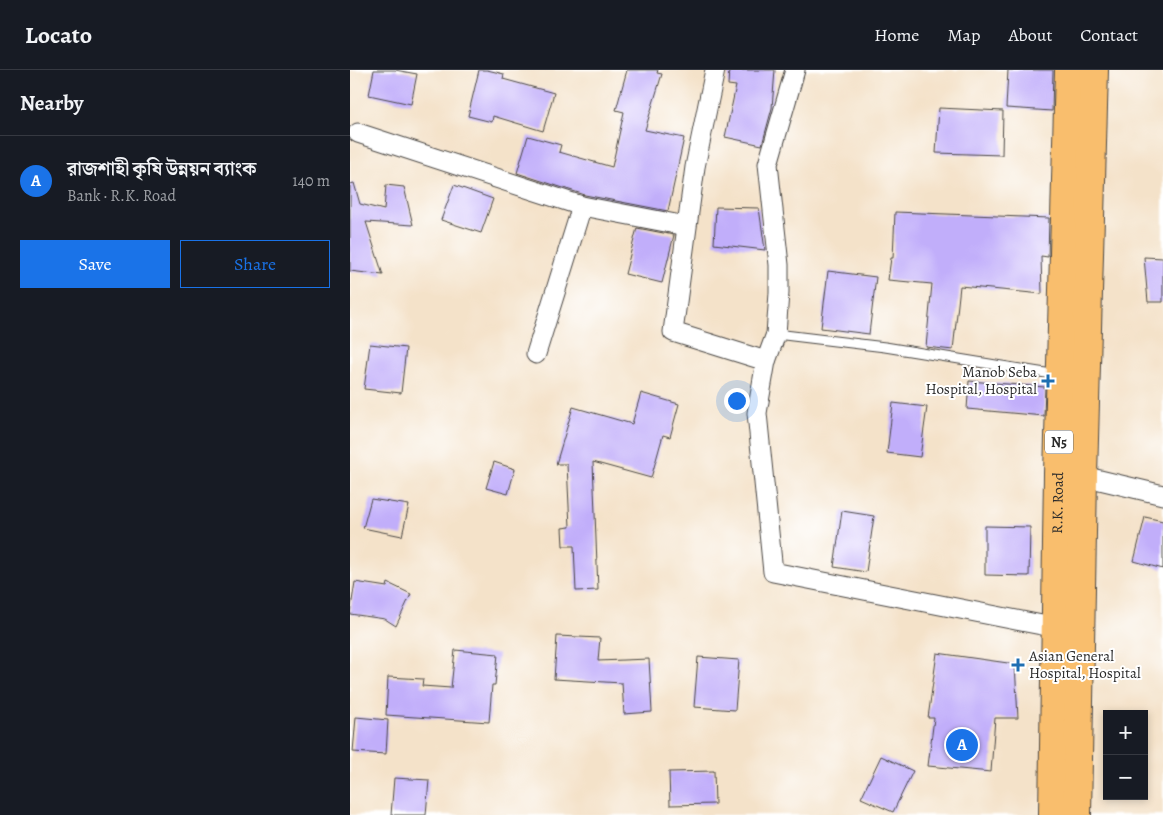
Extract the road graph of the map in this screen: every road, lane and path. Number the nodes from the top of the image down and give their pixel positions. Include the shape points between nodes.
1 (715, 70) edge
2 (795, 70) edge
3 (1070, 70) edge
4 (1094, 70) edge
5 (358, 133) dead end
6 (582, 206) junction
7 (686, 226) junction
8 (776, 334) junction
9 (536, 354) dead end
10 (766, 361) junction
11 (1062, 376) junction
12 (1083, 476) junction
13 (1163, 495) edge
14 (1057, 628) junction
15 (1053, 815) edge
16 (1077, 815) edge

1 - 7 street
2 - 8 street via 768,164 779,265
3 - 11 highway, R.K. Road / N5
4 - 12 highway, R.K. Road / N5
5 - 6 street
6 - 7 street
6 - 9 street
7 - 10 street via 673,332
8 - 10 street
8 - 11 lane via 885,347
10 - 14 street via 757,413 773,572
11 - 14 highway, R.K. Road / N5
12 - 13 street
12 - 16 highway, R.K. Road / N5
14 - 15 highway, R.K. Road / N5

